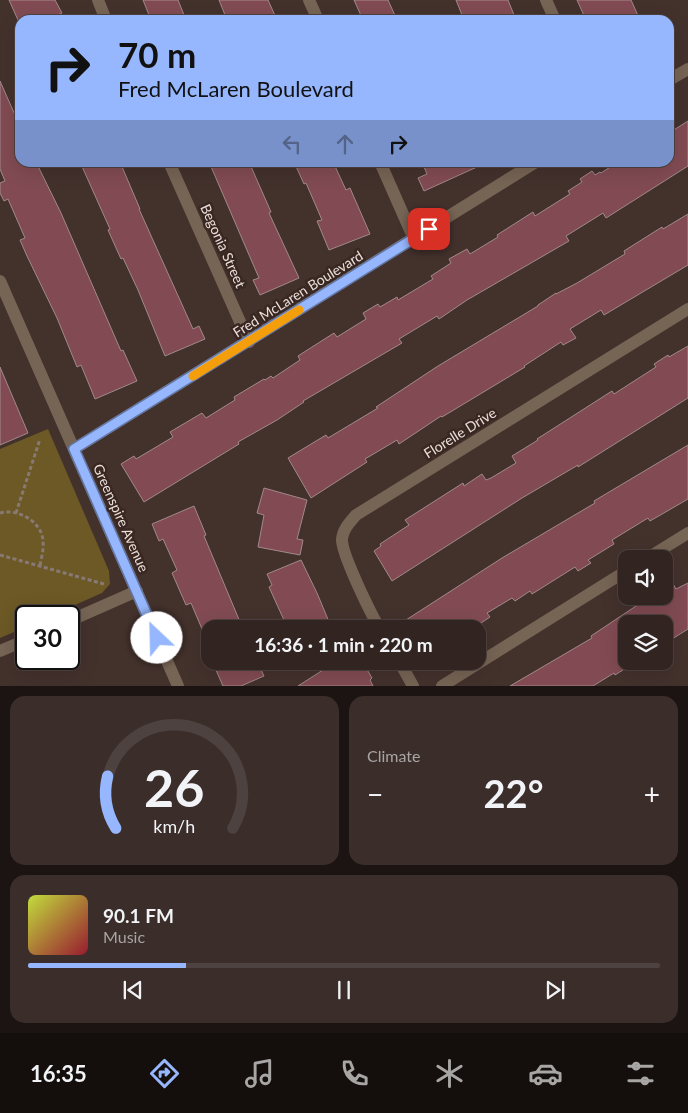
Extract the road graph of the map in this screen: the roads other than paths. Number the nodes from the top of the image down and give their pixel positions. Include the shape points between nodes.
1 (98, 0) edge
2 (309, 0) edge
3 (546, 0) edge
4 (104, 15) edge
5 (316, 15) edge
6 (553, 15) edge
7 (688, 68) edge
8 (674, 77) edge
9 (172, 167) edge
10 (382, 167) edge
11 (528, 167) edge
12 (414, 239) junction
13 (0, 280) edge
14 (688, 309) edge
15 (249, 342) junction
16 (74, 449) junction
17 (688, 533) edge
18 (661, 550) edge
19 (618, 576) edge
20 (137, 591) junction
21 (80, 616) edge
22 (374, 620) edge
23 (15, 645) edge
24 (0, 651) edge
25 (404, 670) edge
26 (178, 686) edge
27 (413, 686) edge
28 (442, 686) edge

1 - 4 street
2 - 5 street
3 - 6 street
7 - 8 street
9 - 15 street, Begonia Street
10 - 12 street
11 - 12 street, Fred McLaren Boulevard
12 - 15 street, Fred McLaren Boulevard
13 - 16 street, Greenspire Avenue
14 - 22 street, Florelle Drive via 356,515 346,526 342,539 344,552
15 - 16 street, Fred McLaren Boulevard
16 - 20 street, Greenspire Avenue
17 - 18 street
19 - 28 street
20 - 21 street
20 - 26 street, Greenspire Avenue
23 - 24 street
25 - 27 street

